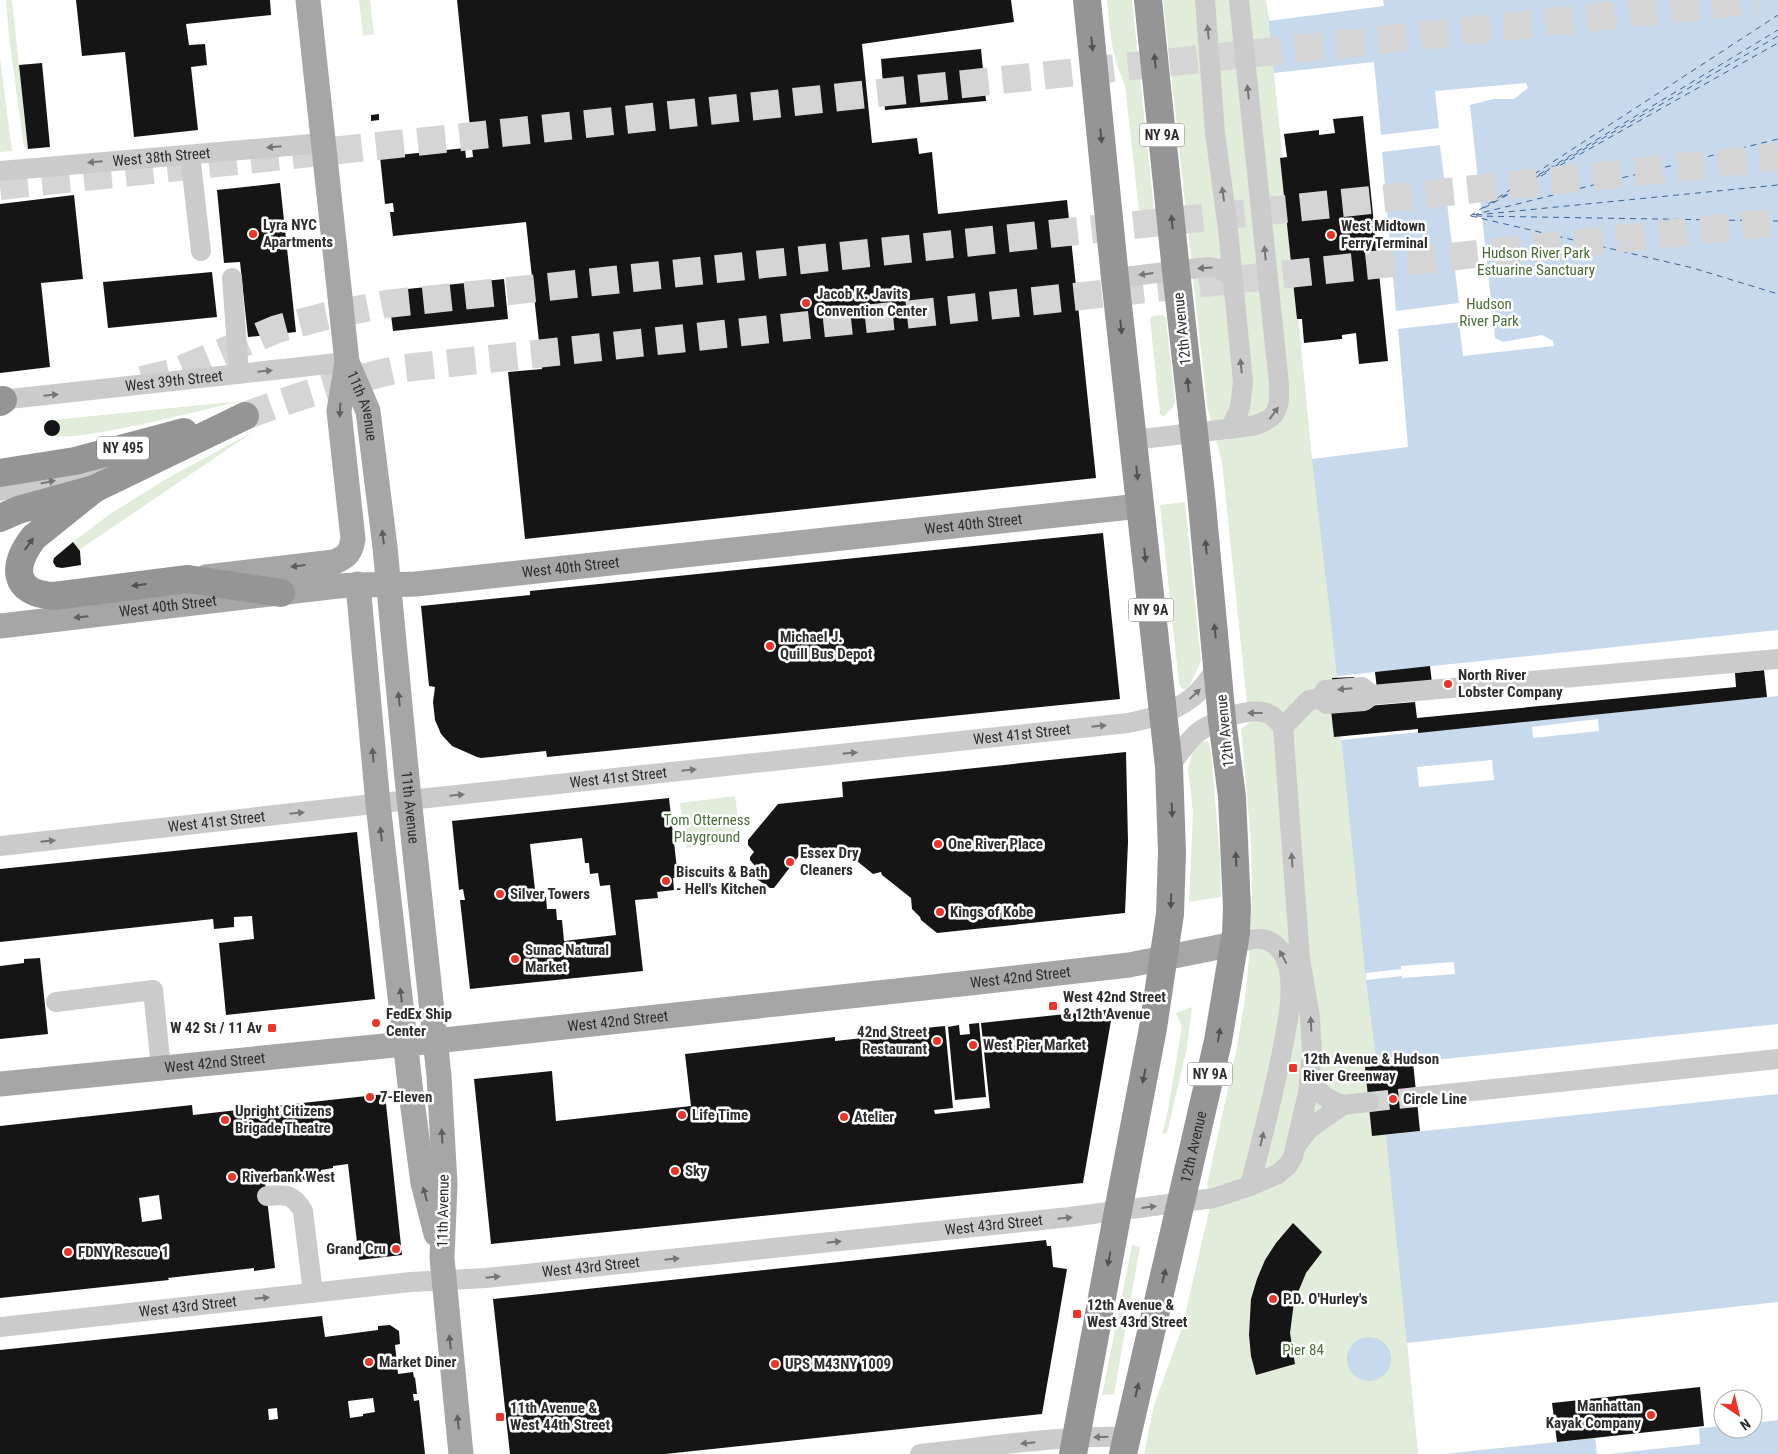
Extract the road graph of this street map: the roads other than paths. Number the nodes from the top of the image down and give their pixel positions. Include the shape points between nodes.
1 (308, 0) edge
2 (1087, 0) edge
3 (1148, 0) edge
4 (1205, 0) edge
5 (1239, 0) edge
6 (323, 143) junction
7 (190, 155) junction
8 (0, 171) edge
9 (201, 251) dead end
10 (1176, 271) junction
11 (1232, 277) junction
12 (232, 278) dead end
13 (1115, 278) junction
14 (347, 362) junction
15 (239, 374) junction
16 (1, 401) edge
17 (1230, 429) junction
18 (1194, 434) junction
19 (1133, 440) junction
20 (152, 461) junction
21 (0, 473) edge
22 (94, 489) junction
23 (0, 492) edge
24 (1140, 506) junction
25 (0, 518) edge
26 (345, 557) junction
27 (188, 579) junction
28 (358, 584) junction
29 (388, 586) junction
30 (282, 593) junction
31 (0, 626) edge
32 (1778, 659) edge
33 (1218, 666) junction
34 (1163, 713) junction
35 (1222, 720) junction
36 (1283, 727) junction
37 (1169, 767) junction
38 (409, 800) junction
39 (378, 804) junction
40 (0, 846) edge
41 (1234, 944) junction
42 (1164, 958) junction
43 (56, 1002) dead end
44 (435, 1042) junction
45 (406, 1044) junction
46 (1778, 1059) edge
47 (161, 1068) junction
48 (1310, 1080) junction
49 (0, 1084) edge
50 (1417, 1097) tunnel mouth
51 (1369, 1102) tunnel mouth
52 (1343, 1105) junction
53 (1296, 1145) junction
54 (1250, 1186) junction
55 (268, 1196) dead end
56 (1181, 1202) junction
57 (1118, 1211) junction
58 (443, 1269) junction
59 (313, 1293) junction
60 (0, 1327) edge
61 (1075, 1446) edge
62 (1124, 1446) edge
63 (461, 1454) edge
64 (920, 1454) edge

1 - 6 main road, 11th Avenue
2 -> 13 highway, NY 9A
10 -> 3 highway, 12th Avenue / NY 9A
11 -> 4 street via 1215,133
17 -> 5 street via 1270,419 1276,414 1280,400
6 -> 7 street, West 38th Street
6 - 14 main road, 11th Avenue
7 -> 8 street, West 38th Street
7 - 9 street
11 -> 10 street via 1214,267
10 -> 13 street
18 -> 10 highway, 12th Avenue / NY 9A
17 -> 11 street via 1240,408 1243,382
12 - 15 street
13 -> 19 highway, NY 9A
15 -> 14 street, West 39th Street
14 -> 26 main road, 11th Avenue via 339,411 353,538 350,552
29 -> 14 main road, 11th Avenue via 368,411
16 -> 15 street, West 39th Street
17 - 18 street
18 - 19 street
33 -> 18 highway, 12th Avenue / NY 9A
19 -> 24 highway, NY 9A
20 - 21 highway, NY 495 via 245,416 75,461
20 - 22 highway
23 -> 20 street
22 - 25 highway
27 -> 22 highway via 54,596 42,595 25,585 18,571 26,547
24 - 29 main road, West 40th Street
24 -> 34 highway, NY 9A
26 -> 27 main road, West 40th Street via 334,562
26 - 28 street
27 - 30 highway
28 - 29 main road, West 40th Street
28 - 30 main road, West 40th Street
39 -> 28 main road, 11th Avenue
38 -> 29 main road, 11th Avenue
30 -> 31 main road, West 40th Street
32 - 36 street via 1372,695 1362,687 1325,690 1320,699 1309,700
34 -> 33 street, West 41st Street via 1191,699
33 - 35 highway, 12th Avenue / NY 9A
34 - 37 highway, NY 9A
38 -> 34 street, West 41st Street via 1128,723
36 -> 35 street via 1269,714 1259,711
35 - 37 street via 1193,736
41 -> 35 highway, 12th Avenue / NY 9A via 1238,908 1235,828
48 -> 36 street via 1310,1017 1300,959
37 -> 42 highway, NY 9A via 1172,852 1170,914
38 - 39 street, West 41st Street
38 - 44 main road, 11th Avenue
40 -> 39 street, West 41st Street
45 -> 39 main road, 11th Avenue
41 - 42 main road, West 42nd Street
54 -> 41 street via 1283,1045 1290,979 1285,958 1271,942 1255,939
56 -> 41 highway, 12th Avenue / NY 9A via 1218,1041
42 - 44 main road, West 42nd Street via 1129,965
42 -> 57 highway, NY 9A
43 - 47 street via 153,990
44 - 45 main road, West 42nd Street
58 -> 44 main road, 11th Avenue via 445,1184
45 - 47 main road, West 42nd Street
58 -> 45 main road, 11th Avenue via 423,1183
46 - 50 street
47 - 49 main road, West 42nd Street
48 - 52 street via 1317,1091
48 - 53 street
51 - 52 street
52 - 53 street via 1310,1128
53 - 54 street, West 43rd Street via 1284,1170
54 - 56 street, West 43rd Street via 1223,1196
55 - 59 street via 285,1194 297,1201 303,1211
57 -> 56 street, West 43rd Street
62 -> 56 highway, 12th Avenue / NY 9A
58 -> 57 street, West 43rd Street via 575,1269
57 -> 61 highway, NY 9A
58 - 59 street, West 43rd Street via 411,1282
63 -> 58 main road, 11th Avenue
60 -> 59 street, West 43rd Street
62 -> 61 street
61 -> 64 street

